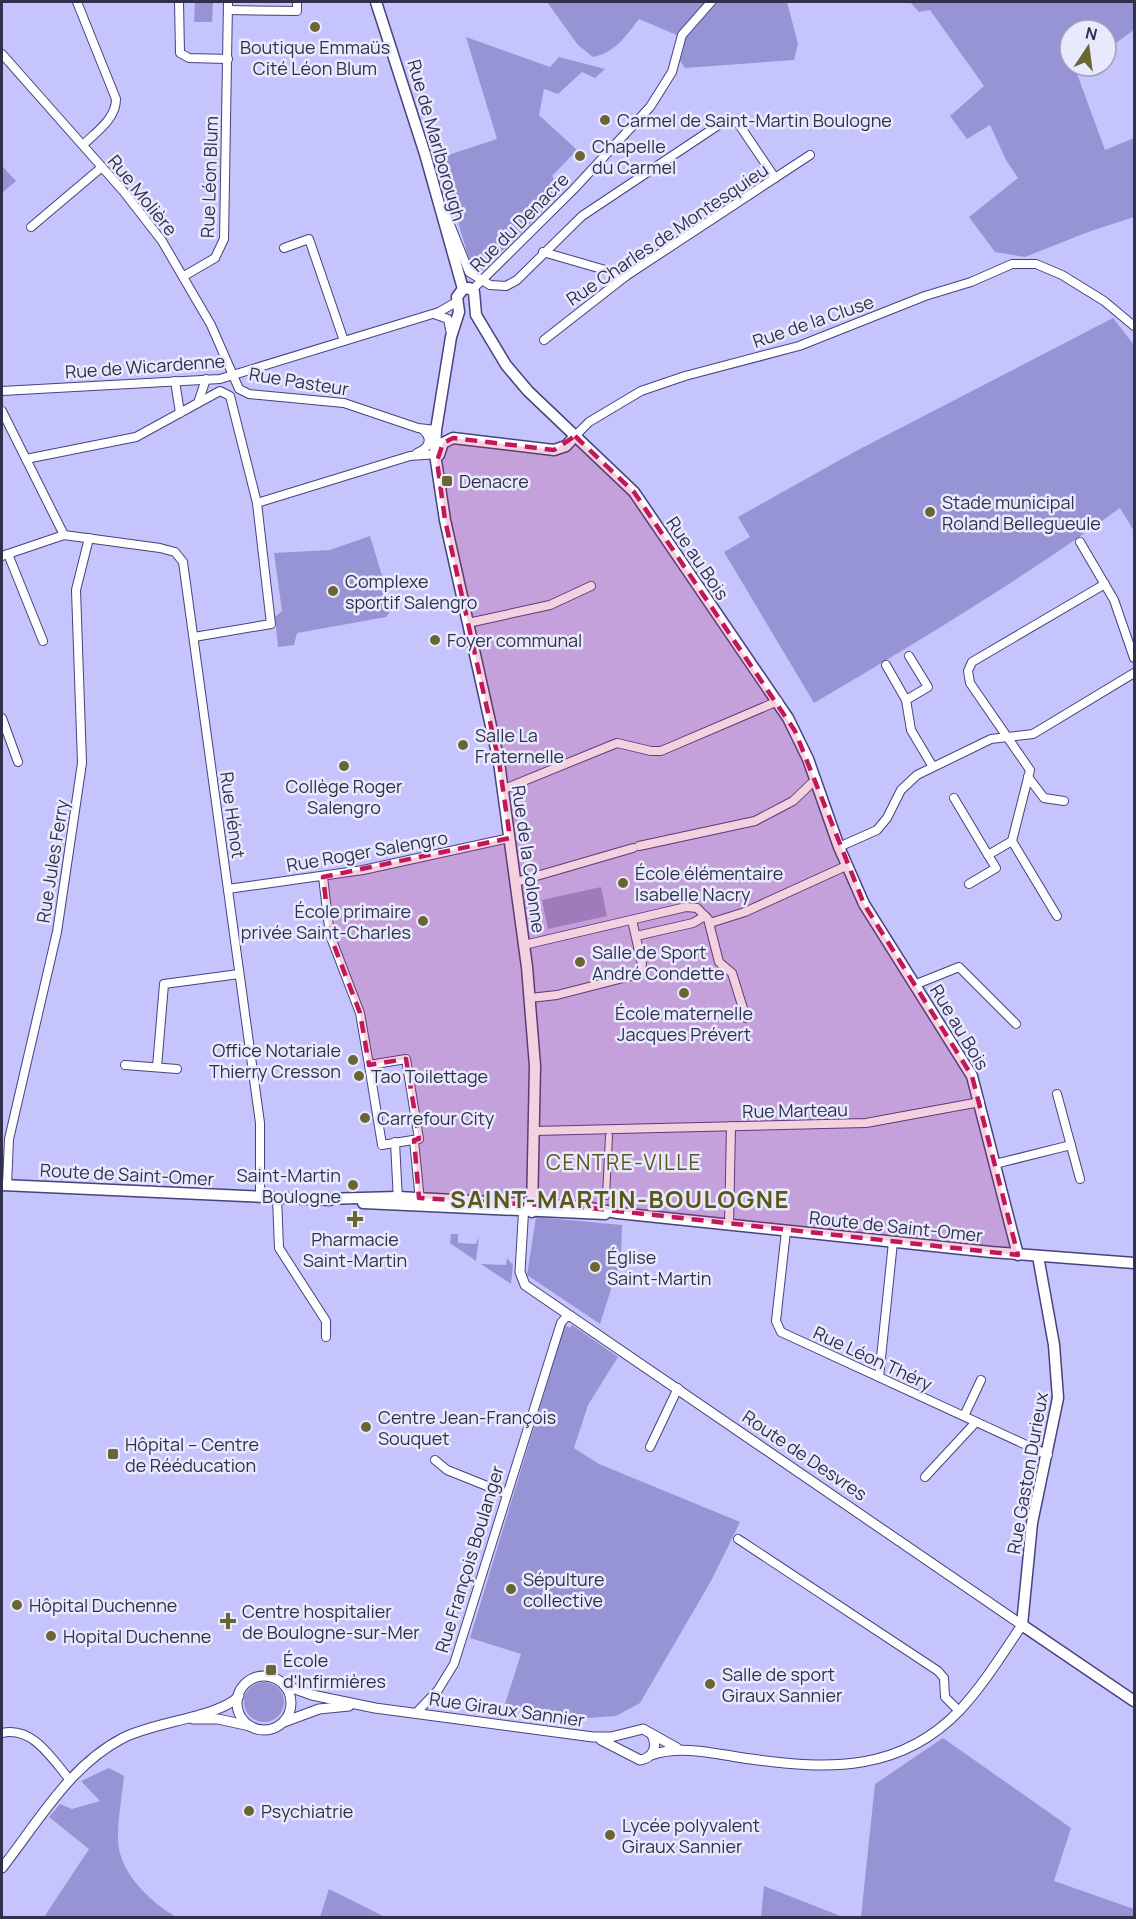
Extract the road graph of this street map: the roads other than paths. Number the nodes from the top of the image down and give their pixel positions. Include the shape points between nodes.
1 (77, 2) edge
2 (179, 2) edge
3 (297, 2) edge
4 (376, 2) edge
5 (711, 2) edge
6 (228, 6) edge
7 (2, 54) edge
8 (228, 59) junction
9 (83, 145) junction
10 (810, 155) dead end
11 (102, 167) junction
12 (775, 178) junction
13 (436, 191) junction
14 (31, 227) dead end
15 (284, 248) dead end
16 (543, 252) junction
17 (184, 276) junction
18 (626, 276) junction
19 (481, 280) junction
20 (467, 289) junction
21 (458, 302) junction
22 (475, 302) junction
23 (430, 315) junction
24 (1134, 326) edge
25 (451, 338) junction
26 (344, 340) junction
27 (544, 340) dead end
28 (233, 376) junction
29 (206, 379) junction
30 (175, 381) junction
31 (2, 391) edge
32 (198, 403) junction
33 (2, 411) edge
34 (180, 414) junction
35 (439, 417) junction
36 (421, 429) junction
37 (436, 430) junction
38 (574, 436) junction
39 (453, 438) junction
40 (410, 456) junction
41 (437, 457) junction
42 (26, 459) junction
43 (257, 503) junction
44 (64, 535) junction
45 (89, 538) junction
46 (1080, 542) dead end
47 (4, 555) edge
48 (1105, 584) junction
49 (591, 586) dead end
50 (468, 623) junction
51 (194, 637) junction
52 (43, 641) dead end
53 (909, 656) dead end
54 (1134, 658) edge
55 (886, 665) dead end
56 (1134, 673) edge
57 (906, 700) junction
58 (778, 701) junction
59 (2, 718) edge
60 (1008, 737) junction
61 (18, 762) dead end
62 (933, 767) junction
63 (1028, 777) junction
64 (816, 779) junction
65 (504, 789) junction
66 (954, 798) dead end
67 (1064, 801) dead end
68 (510, 838) junction
69 (1012, 841) junction
70 (839, 848) junction
71 (988, 855) junction
72 (846, 866) junction
73 (323, 877) junction
74 (516, 882) junction
75 (969, 884) dead end
76 (228, 889) junction
77 (1057, 916) dead end
78 (708, 919) junction
79 (632, 920) junction
80 (636, 936) junction
81 (524, 945) junction
82 (239, 974) junction
83 (914, 984) junction
84 (530, 998) junction
85 (746, 1018) dead end
86 (1016, 1024) dead end
87 (125, 1065) dead end
88 (369, 1065) junction
89 (157, 1067) junction
90 (177, 1069) dead end
91 (1057, 1094) dead end
92 (980, 1102) junction
93 (731, 1126) junction
94 (534, 1131) junction
95 (609, 1132) junction
96 (414, 1140) junction
97 (395, 1142) junction
98 (1071, 1145) junction
99 (995, 1164) junction
100 (1080, 1179) dead end
101 (4, 1185) edge
102 (606, 1196) dead end
103 (260, 1197) junction
104 (277, 1198) junction
105 (398, 1201) junction
106 (420, 1202) junction
107 (528, 1208) junction
108 (729, 1225) junction
109 (786, 1231) junction
110 (893, 1242) junction
111 (1018, 1255) junction
112 (1038, 1256) junction
113 (1134, 1263) edge
114 (571, 1316) junction
115 (326, 1337) dead end
116 (879, 1377) junction
117 (981, 1380) dead end
118 (678, 1388) junction
119 (964, 1416) junction
120 (976, 1422) junction
121 (650, 1447) dead end
122 (1047, 1455) junction
123 (435, 1460) dead end
124 (925, 1477) dead end
125 (507, 1494) junction
126 (738, 1539) dead end
127 (1023, 1624) junction
128 (284, 1685) junction
129 (239, 1696) junction
130 (1134, 1701) edge
131 (375, 1708) junction
132 (959, 1711) junction
133 (416, 1713) junction
134 (166, 1722) junction
135 (282, 1723) junction
136 (253, 1727) junction
137 (629, 1732) junction
138 (2, 1733) edge
139 (652, 1735) junction
140 (593, 1737) junction
141 (684, 1750) junction
142 (626, 1752) junction
143 (651, 1755) junction
144 (70, 1780) junction
145 (2, 1868) edge

1 - 9 street via 116,99 112,115
2 - 8 street via 180,53 189,58
3 - 6 street via 297,11
4 - 13 main road, Rue de Marlborough
5 - 19 street, Rue du Denacre via 682,35 672,72 650,107 579,184
6 - 8 street, Rue Léon Blum
7 - 9 street, Rue Molière
8 - 17 street, Rue Léon Blum via 224,239 215,258
9 - 11 street, Rue Molière
10 - 12 street, Rue Charles de Montesquieu
11 - 14 street
11 - 17 street, Rue Molière via 152,228
12 - 16 street via 738,123 726,120 582,216
12 - 18 street, Rue Charles de Montesquieu
13 - 19 street via 467,268
13 - 20 main road, Rue de Marlborough
15 - 26 street via 309,239
16 - 18 street
16 - 19 street via 510,285 498,287
17 - 28 street, Rue Molière
18 - 27 street, Rue Charles de Montesquieu
19 - 20 street, Rue du Denacre
20 - 21 main road via 458,293
20 - 22 main road via 476,296
21 - 22 main road via 468,307
21 - 23 street, Rue de Wicardenne
21 - 25 main road, Rue de la Colonne
22 - 38 main road, Rue au Bois via 477,318 506,365
23 - 25 street via 446,317
23 - 26 street, Rue de Wicardenne
24 - 38 street, Rue de la Cluse via 1056,271 1035,264 1010,264 799,346 656,386 617,404
25 - 35 main road, Rue de la Colonne
26 - 28 street, Rue de Wicardenne
28 - 29 street, Rue de Wicardenne
28 - 36 street, Rue Pasteur via 245,393 344,403
29 - 30 street, Rue de Wicardenne
29 - 32 street
30 - 31 street, Rue de Wicardenne
30 - 34 street
32 - 34 street
32 - 43 street via 218,392 229,394
33 - 42 street
34 - 42 street via 136,437
35 - 37 main road, Rue de la Colonne
35 - 39 street via 441,430
36 - 37 street, Rue Pasteur
36 - 40 street via 428,435 429,444
37 - 41 main road, Rue de la Colonne
38 - 39 main road via 566,446 555,450
38 - 58 main road, Rue au Bois via 634,492
39 - 41 main road via 443,443
40 - 41 street
40 - 43 street
41 - 50 main road, Rue de la Colonne via 445,520
42 - 44 street
43 - 51 street via 271,624
44 - 45 street, Rue Hénot
44 - 47 street
45 - 51 street, Rue Hénot via 160,548 181,556
45 - 101 street, Rue Jules Ferry via 76,585 82,763 57,932 9,1139
46 - 48 street
47 - 52 street
48 - 54 street via 1122,619
48 - 60 street via 970,664 970,683
49 - 50 street via 550,605
50 - 65 main road, Rue de la Colonne
51 - 76 street, Rue Hénot
53 - 57 street via 928,687
55 - 57 street
56 - 60 street via 1038,732
57 - 62 street via 911,730
58 - 64 main road, Rue au Bois
58 - 65 street via 661,751 617,743
59 - 61 street
60 - 62 street via 987,741
60 - 63 street via 1030,770
62 - 70 street via 904,786 877,830
63 - 67 street via 1044,798
63 - 69 street
64 - 70 main road, Rue au Bois
64 - 74 street via 788,804 755,821 636,847
65 - 68 main road, Rue de la Colonne
66 - 71 street
68 - 73 street, Rue Roger Salengro
68 - 74 main road, Rue de la Colonne
69 - 71 street
69 - 77 street
70 - 72 main road, Rue au Bois
71 - 75 street via 996,868
72 - 78 street via 737,915
72 - 83 main road, Rue au Bois via 880,932
73 - 76 street, Rue Roger Salengro
73 - 88 street via 330,935 360,1013
74 - 81 main road, Rue de la Colonne
76 - 82 street, Rue Hénot
78 - 79 street via 689,906
78 - 80 street
78 - 85 street via 719,962 732,973
79 - 80 street
79 - 81 street
80 - 84 street via 642,967 636,976
81 - 84 main road, Rue de la Colonne
82 - 89 street via 164,984
82 - 103 street, Rue Hénot via 260,1123
83 - 86 street via 959,967
83 - 92 main road, Rue au Bois via 971,1071
84 - 94 main road, Rue de la Colonne
87 - 89 street
88 - 96 street via 406,1059 419,1139
88 - 97 street via 382,1145
89 - 90 street
91 - 98 street
92 - 93 street, Rue Marteau via 882,1122
92 - 99 main road, Rue au Bois
93 - 95 street, Rue Marteau
93 - 108 street
94 - 95 street, Rue Marteau
94 - 107 main road, Rue de la Colonne
95 - 102 street
96 - 97 street
96 - 106 street
97 - 105 street
98 - 99 street
98 - 100 street
99 - 111 main road, Rue au Bois
101 - 103 main road, Route de Saint-Omer
103 - 104 main road, Route de Saint-Omer
104 - 105 main road, Route de Saint-Omer
104 - 115 street via 279,1248 326,1321
105 - 106 main road, Route de Saint-Omer
106 - 107 main road, Route de Saint-Omer
107 - 108 main road, Route de Saint-Omer via 590,1208
107 - 114 street, Route de Desvres via 522,1281
108 - 109 main road, Route de Saint-Omer
109 - 110 main road, Route de Saint-Omer
109 - 116 street, Rue Léon Théry via 778,1330
110 - 111 main road, Route de Saint-Omer
110 - 116 street
111 - 112 main road, Route de Saint-Omer
112 - 113 main road, Route de Saint-Omer
112 - 122 main road, Rue Gaston Durieux via 1058,1383
114 - 118 street, Route de Desvres
114 - 125 street, Rue François Boulanger via 561,1323
116 - 119 street, Rue Léon Théry
117 - 119 street
118 - 121 street
118 - 127 street, Route de Desvres
119 - 120 street, Rue Léon Théry
120 - 122 street, Rue Léon Théry
120 - 124 street
122 - 127 main road, Rue Gaston Durieux via 1032,1523
123 - 125 street via 447,1470
125 - 133 street, Rue François Boulanger via 454,1664
126 - 132 street via 938,1671 944,1678 945,1697
127 - 130 main road, Route de Desvres
127 - 132 street
128 - 129 street via 272,1678 258,1677 247,1683
128 - 131 street
128 - 135 street via 291,1703
129 - 134 street via 226,1707
129 - 136 street via 241,1715
131 - 133 street
131 - 135 street via 333,1707
132 - 141 street via 924,1738 856,1764 807,1766
133 - 140 street, Rue Giraux Sannier
134 - 136 street via 214,1719
134 - 144 street via 113,1743
135 - 136 street via 269,1729
137 - 139 street via 641,1729
137 - 140 street, Rue Giraux Sannier
137 - 142 street via 624,1740
138 - 144 street via 18,1732 31,1737
139 - 141 street
139 - 143 street via 655,1745
140 - 142 street, Rue Giraux Sannier
141 - 143 street
142 - 143 street via 636,1760
144 - 145 street

